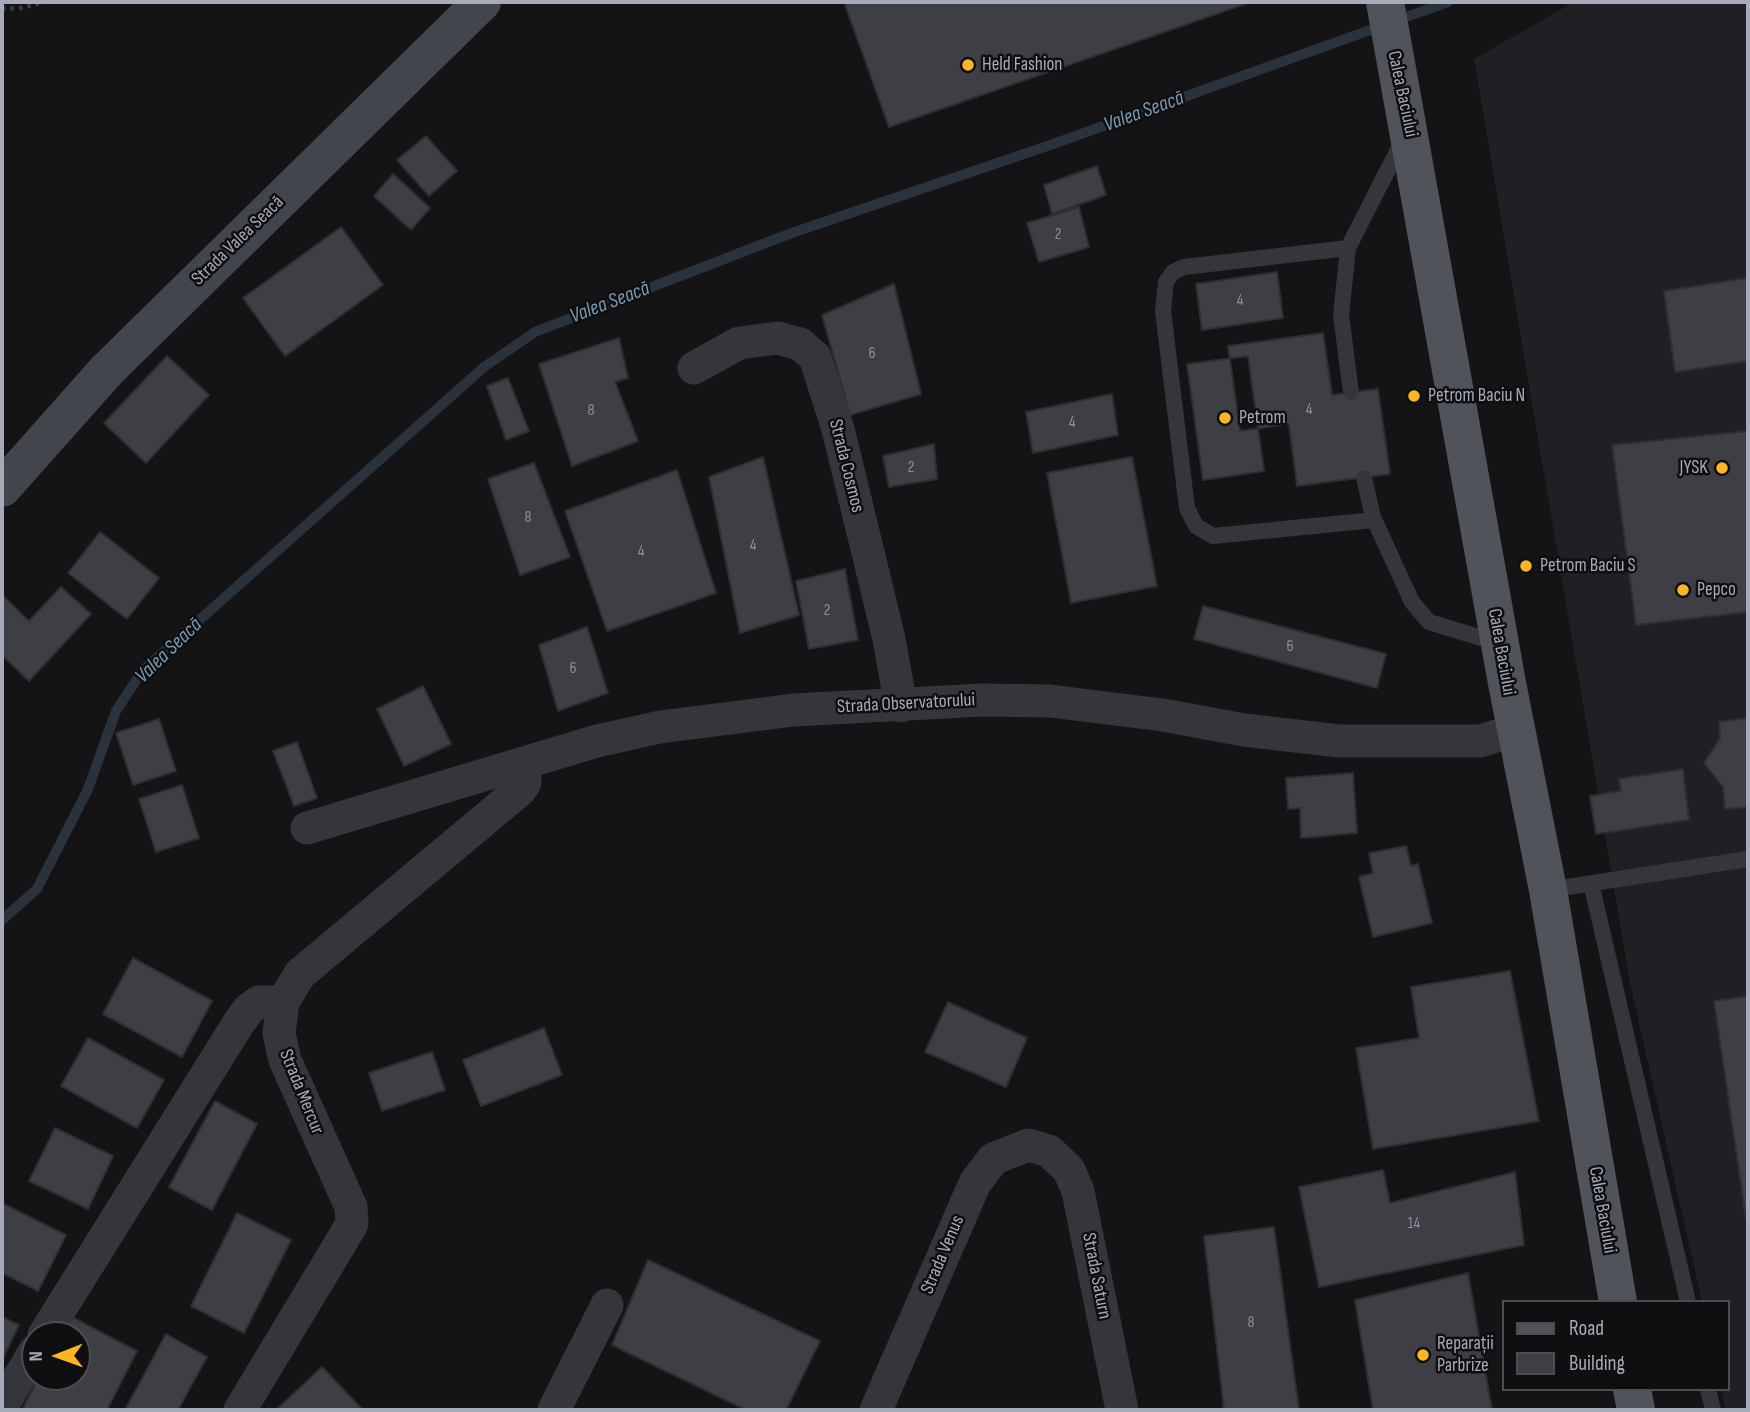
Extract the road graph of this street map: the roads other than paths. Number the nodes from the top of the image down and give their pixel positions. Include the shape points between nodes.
1 (482, 2) edge
2 (1385, 2) edge
3 (1409, 128) junction
4 (1348, 248) junction
5 (694, 368) dead end
6 (1351, 392) dead end
7 (1364, 478) dead end
8 (2, 488) edge
9 (1374, 520) junction
10 (1499, 643) junction
11 (901, 706) junction
12 (1516, 730) junction
13 (525, 763) junction
14 (306, 828) dead end
15 (1748, 859) edge
16 (1591, 883) junction
17 (1548, 890) junction
18 (283, 1002) junction
19 (1049, 1151) joint
20 (1618, 1300) edge
21 (1688, 1300) edge
22 (607, 1304) dead end
23 (53, 1321) edge
24 (21, 1374) edge
25 (1632, 1391) edge
26 (1708, 1391) edge
27 (2, 1406) edge
28 (240, 1410) edge
29 (554, 1410) edge
30 (876, 1410) edge
31 (1122, 1410) edge
32 (1636, 1410) edge
33 (1713, 1410) edge

1 - 8 main road, Strada Valea Seacă via 107,370
2 - 3 main road, Calea Baciului
3 - 4 lane
3 - 10 main road, Calea Baciului
4 - 6 lane via 1341,315
4 - 9 lane via 1184,267 1166,282 1163,311 1187,508 1196,526 1213,536
5 - 11 street, Strada Cosmos via 739,343 778,338 800,344 815,357 841,442
7 - 9 lane
9 - 10 lane via 1412,602 1429,622
10 - 12 main road, Calea Baciului
11 - 12 street, Strada Observatorului via 1050,701 1339,741 1480,741
11 - 13 street, Strada Observatorului via 794,710 660,727
12 - 17 main road, Calea Baciului
13 - 14 street, Strada Observatorului
13 - 18 street, Strada Mercur via 520,790 300,974
15 - 16 lane
16 - 17 lane
16 - 21 lane
17 - 20 main road, Calea Baciului
18 - 23 street via 260,1002 240,1021
18 - 28 street, Strada Mercur via 279,1033 285,1060 351,1207 352,1224
19 - 30 street, Strada Venus via 1028,1145 1013,1149 993,1158 975,1183
19 - 31 street, Strada Saturn via 1069,1170 1078,1191
22 - 29 street
24 - 27 street
25 - 32 main road
26 - 33 lane

